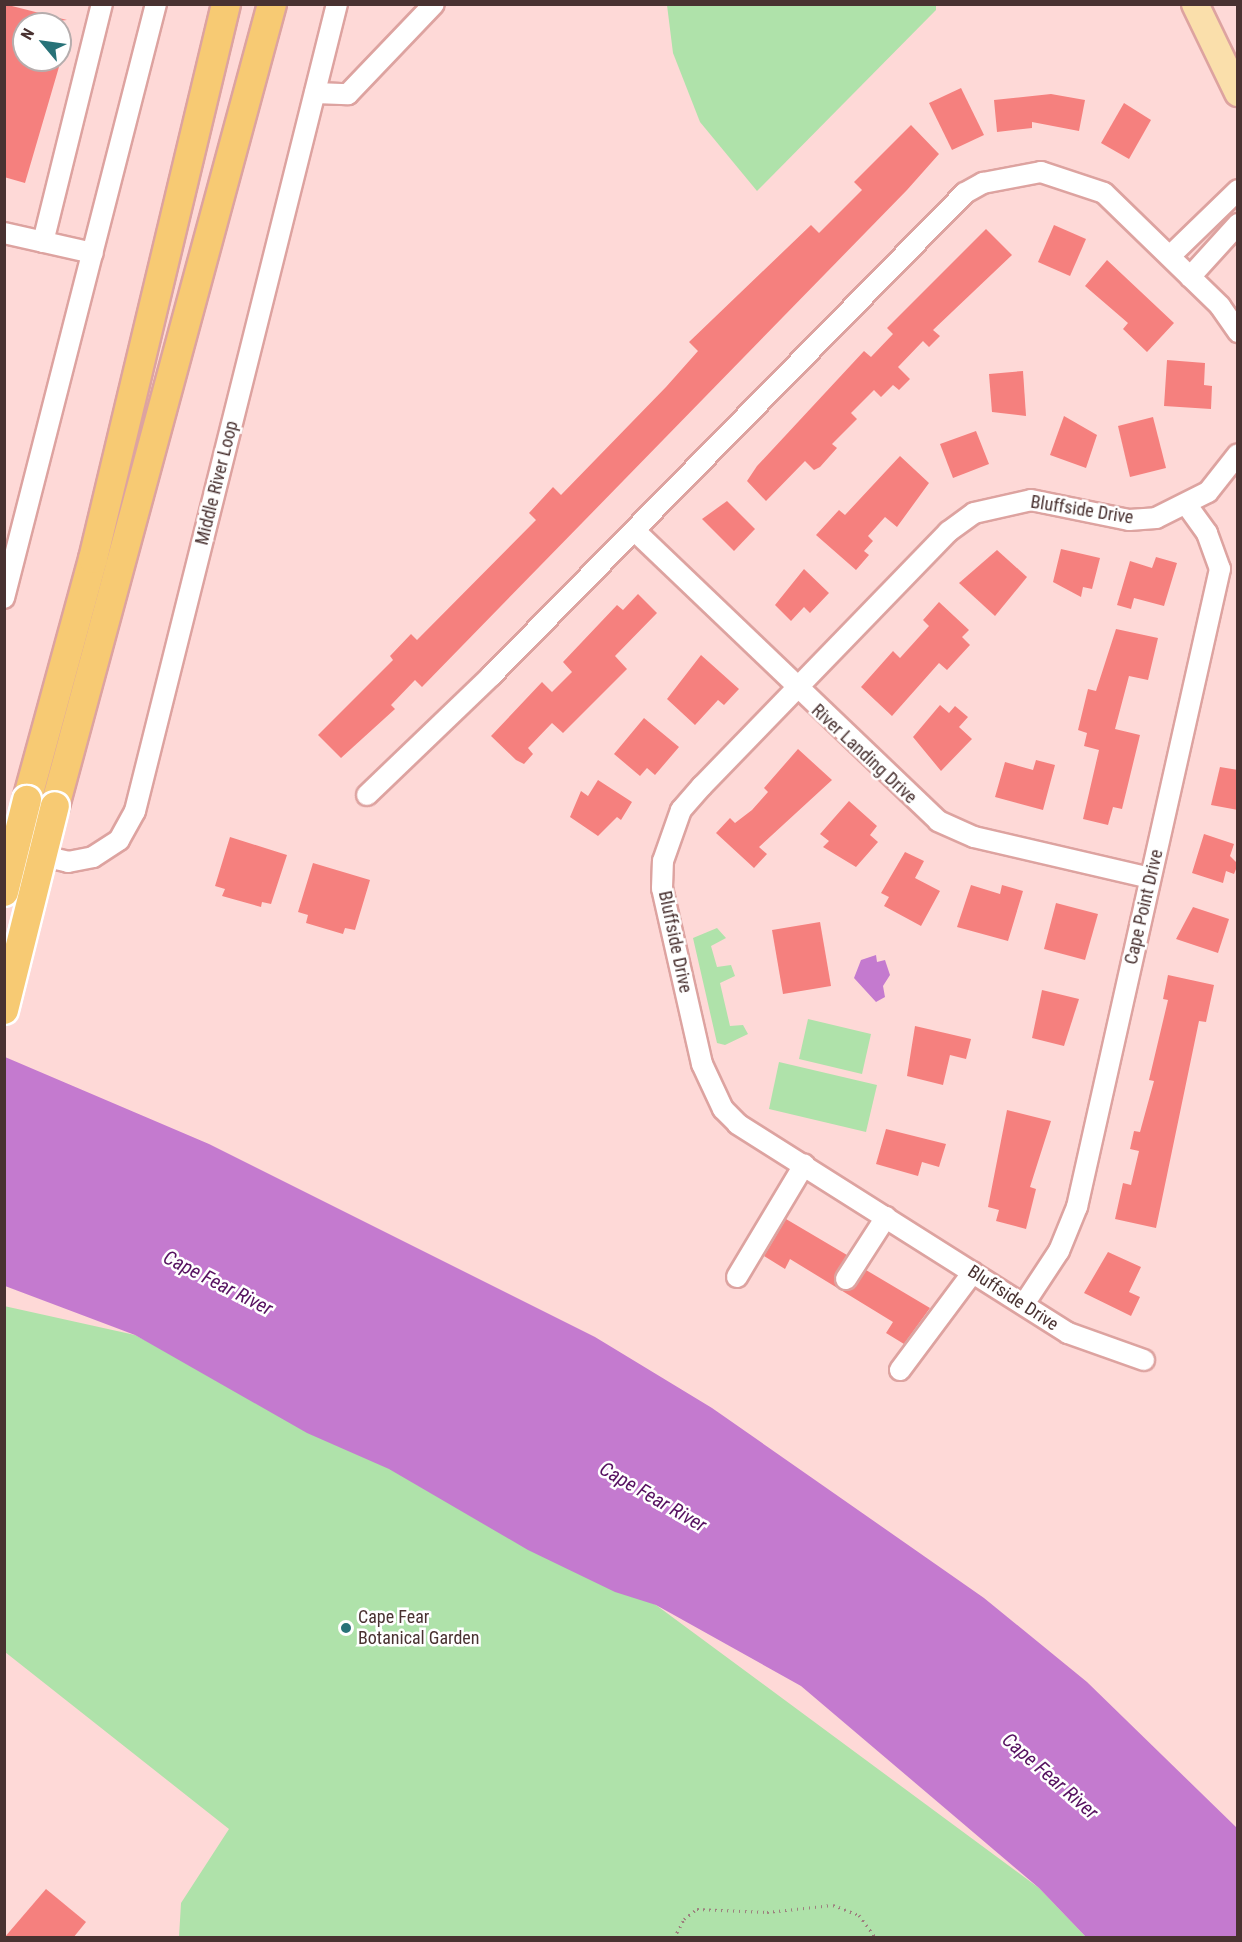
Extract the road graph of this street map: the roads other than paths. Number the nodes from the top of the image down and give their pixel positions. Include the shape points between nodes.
1 (102, 4) edge
2 (156, 4) edge
3 (226, 4) edge
4 (272, 4) edge
5 (337, 4) edge
6 (434, 4) edge
7 (1195, 4) edge
8 (315, 93) junction
9 (1238, 93) edge
10 (1238, 190) edge
11 (1238, 224) edge
12 (4, 233) edge
13 (43, 242) junction
14 (93, 253) junction
15 (1170, 256) junction
16 (1190, 277) junction
17 (1238, 332) edge
18 (1238, 454) edge
19 (1187, 505) junction
20 (635, 531) junction
21 (4, 598) edge
22 (796, 690) junction
23 (367, 795) dead end
24 (4, 845) edge
25 (1150, 878) junction
26 (4, 892) edge
27 (4, 1010) edge
28 (804, 1165) junction
29 (886, 1217) junction
30 (973, 1272) junction
31 (737, 1277) dead end
32 (846, 1279) dead end
33 (1024, 1304) junction
34 (1144, 1360) dead end
35 (900, 1370) dead end

1 - 13 street
2 - 14 street
3 - 26 highway, bridge via 93,559
4 - 27 highway, bridge via 55,806
5 - 8 street, Middle River Loop
6 - 8 street via 348,94
7 - 9 main road
8 - 24 street, Middle River Loop via 133,817 114,845 82,860 54,860
10 - 15 street
11 - 16 street
12 - 13 street
13 - 14 street
14 - 21 street
15 - 16 street
15 - 20 street via 1104,193 1078,180 1021,172 983,183 965,193
16 - 17 street
18 - 19 street, Bluffside Drive via 1208,492
19 - 22 street, Bluffside Drive via 1156,518 1129,520 1031,500 974,513 948,532
19 - 25 street, Cape Point Drive via 1207,533 1221,568
20 - 22 street, River Landing Drive
20 - 23 street
22 - 25 street, River Landing Drive via 938,821 974,837
22 - 28 street, Bluffside Drive via 681,810 670,832 662,888 713,1093 738,1124
25 - 33 street, Cape Point Drive via 1070,1231
28 - 29 street, Bluffside Drive
28 - 31 street
29 - 30 street, Bluffside Drive
29 - 32 street
30 - 33 street, Bluffside Drive
30 - 35 street
33 - 34 street, Bluffside Drive via 1076,1337

